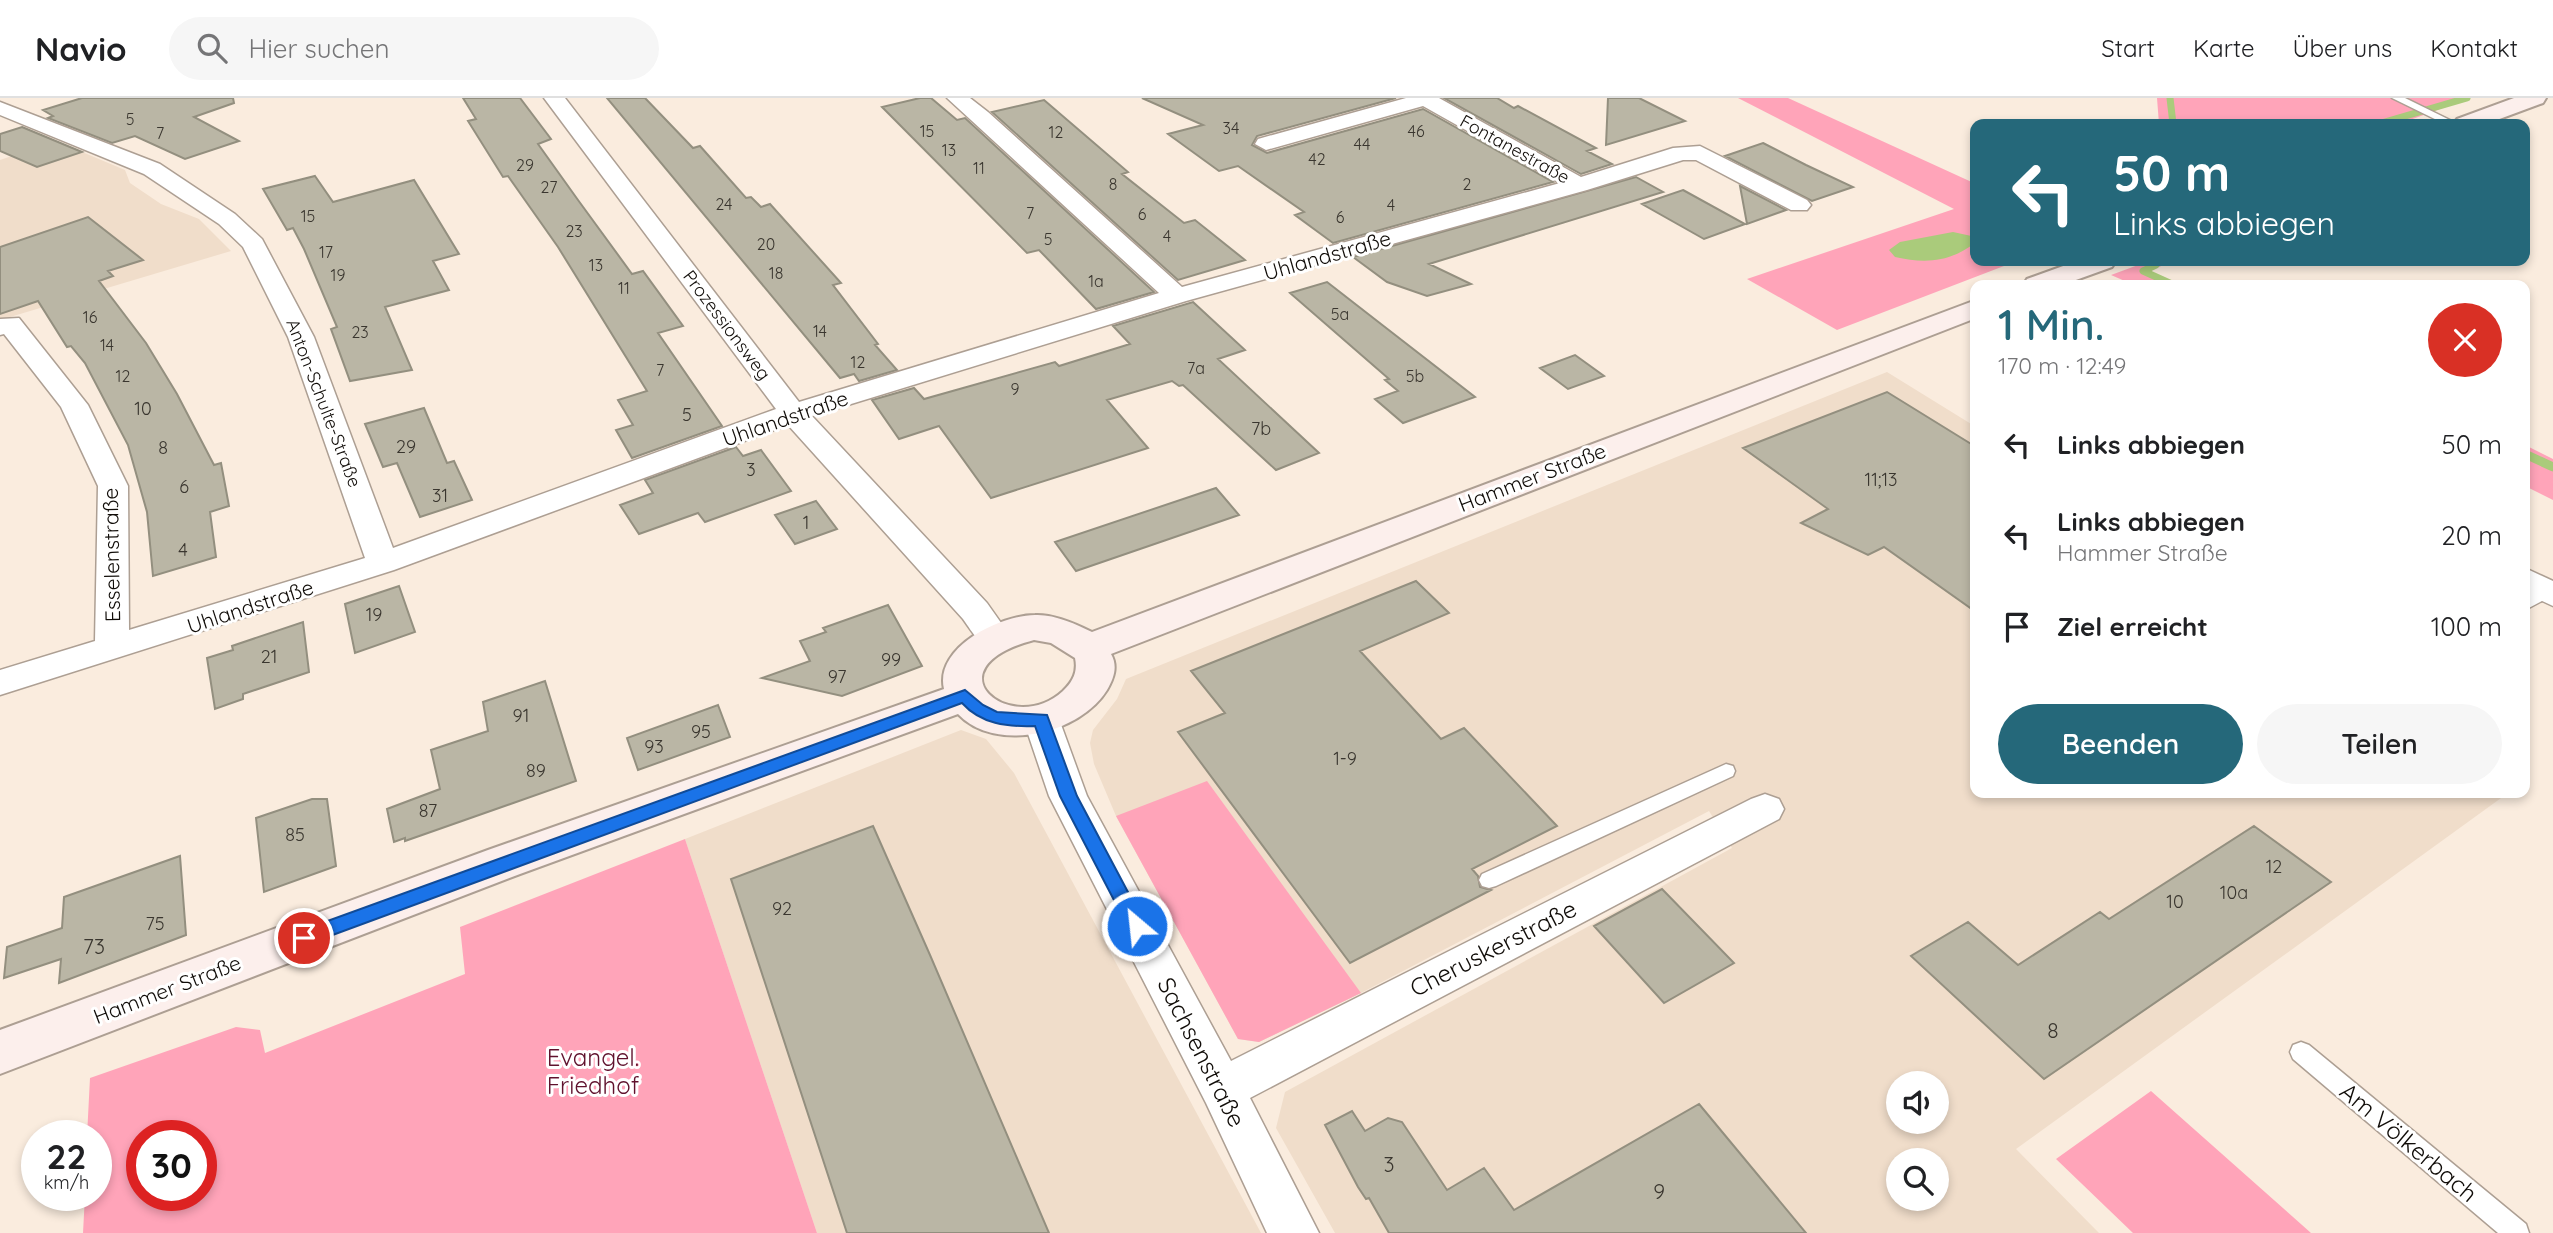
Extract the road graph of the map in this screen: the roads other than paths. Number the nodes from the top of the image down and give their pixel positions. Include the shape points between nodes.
1 (554, 98) edge
2 (957, 98) edge
3 (1426, 98) edge
4 (2397, 98) edge
5 (2535, 98) edge
6 (0, 108) edge
7 (2441, 119) edge
8 (2478, 119) edge
9 (1266, 144) dead end
10 (1579, 185) junction
11 (1799, 205) dead end
12 (2088, 266) edge
13 (2051, 280) edge
14 (1177, 296) junction
15 (1970, 310) edge
16 (5, 325) edge
17 (793, 413) junction
18 (383, 563) junction
19 (994, 637) junction
20 (1088, 648) junction
21 (112, 650) junction
22 (0, 683) edge
23 (965, 696) junction
24 (1041, 719) junction
25 (1726, 771) dead end
26 (1765, 809) dead end
27 (1489, 880) dead end
28 (0, 1052) edge
29 (2301, 1052) dead end
30 (1222, 1089) junction
31 (1294, 1233) edge
32 (2516, 1233) edge

1 - 17 street, Prozessionsweg
2 - 14 street
3 - 9 street, Fontanestraße
3 - 10 street, Fontanestraße
4 - 7 lane
5 - 8 main road
6 - 18 street, Anton-Schulte-Straße via 152,169 227,219 253,244 301,337
10 - 11 street, Fontanestraße via 1681,153 1700,153
10 - 14 street, Uhlandstraße
12 - 13 main road
14 - 17 street, Uhlandstraße
15 - 20 main road, Hammer Straße
16 - 21 street, Esselenstraße via 74,405 114,486
17 - 18 street, Uhlandstraße
17 - 19 street, Prozessionsweg
18 - 21 street, Uhlandstraße
19 - 20 main road via 1034,627 1055,629
19 - 23 main road via 963,666 960,682
20 - 24 main road via 1095,668 1089,690 1076,703
21 - 22 street, Uhlandstraße
23 - 24 main road via 994,717
23 - 28 main road, Hammer Straße via 504,862
24 - 30 street, Sachsenstraße via 1068,796
25 - 27 lane
26 - 30 street, Cheruskerstraße
29 - 32 lane, Am Völkerbach
30 - 31 street, Sachsenstraße

